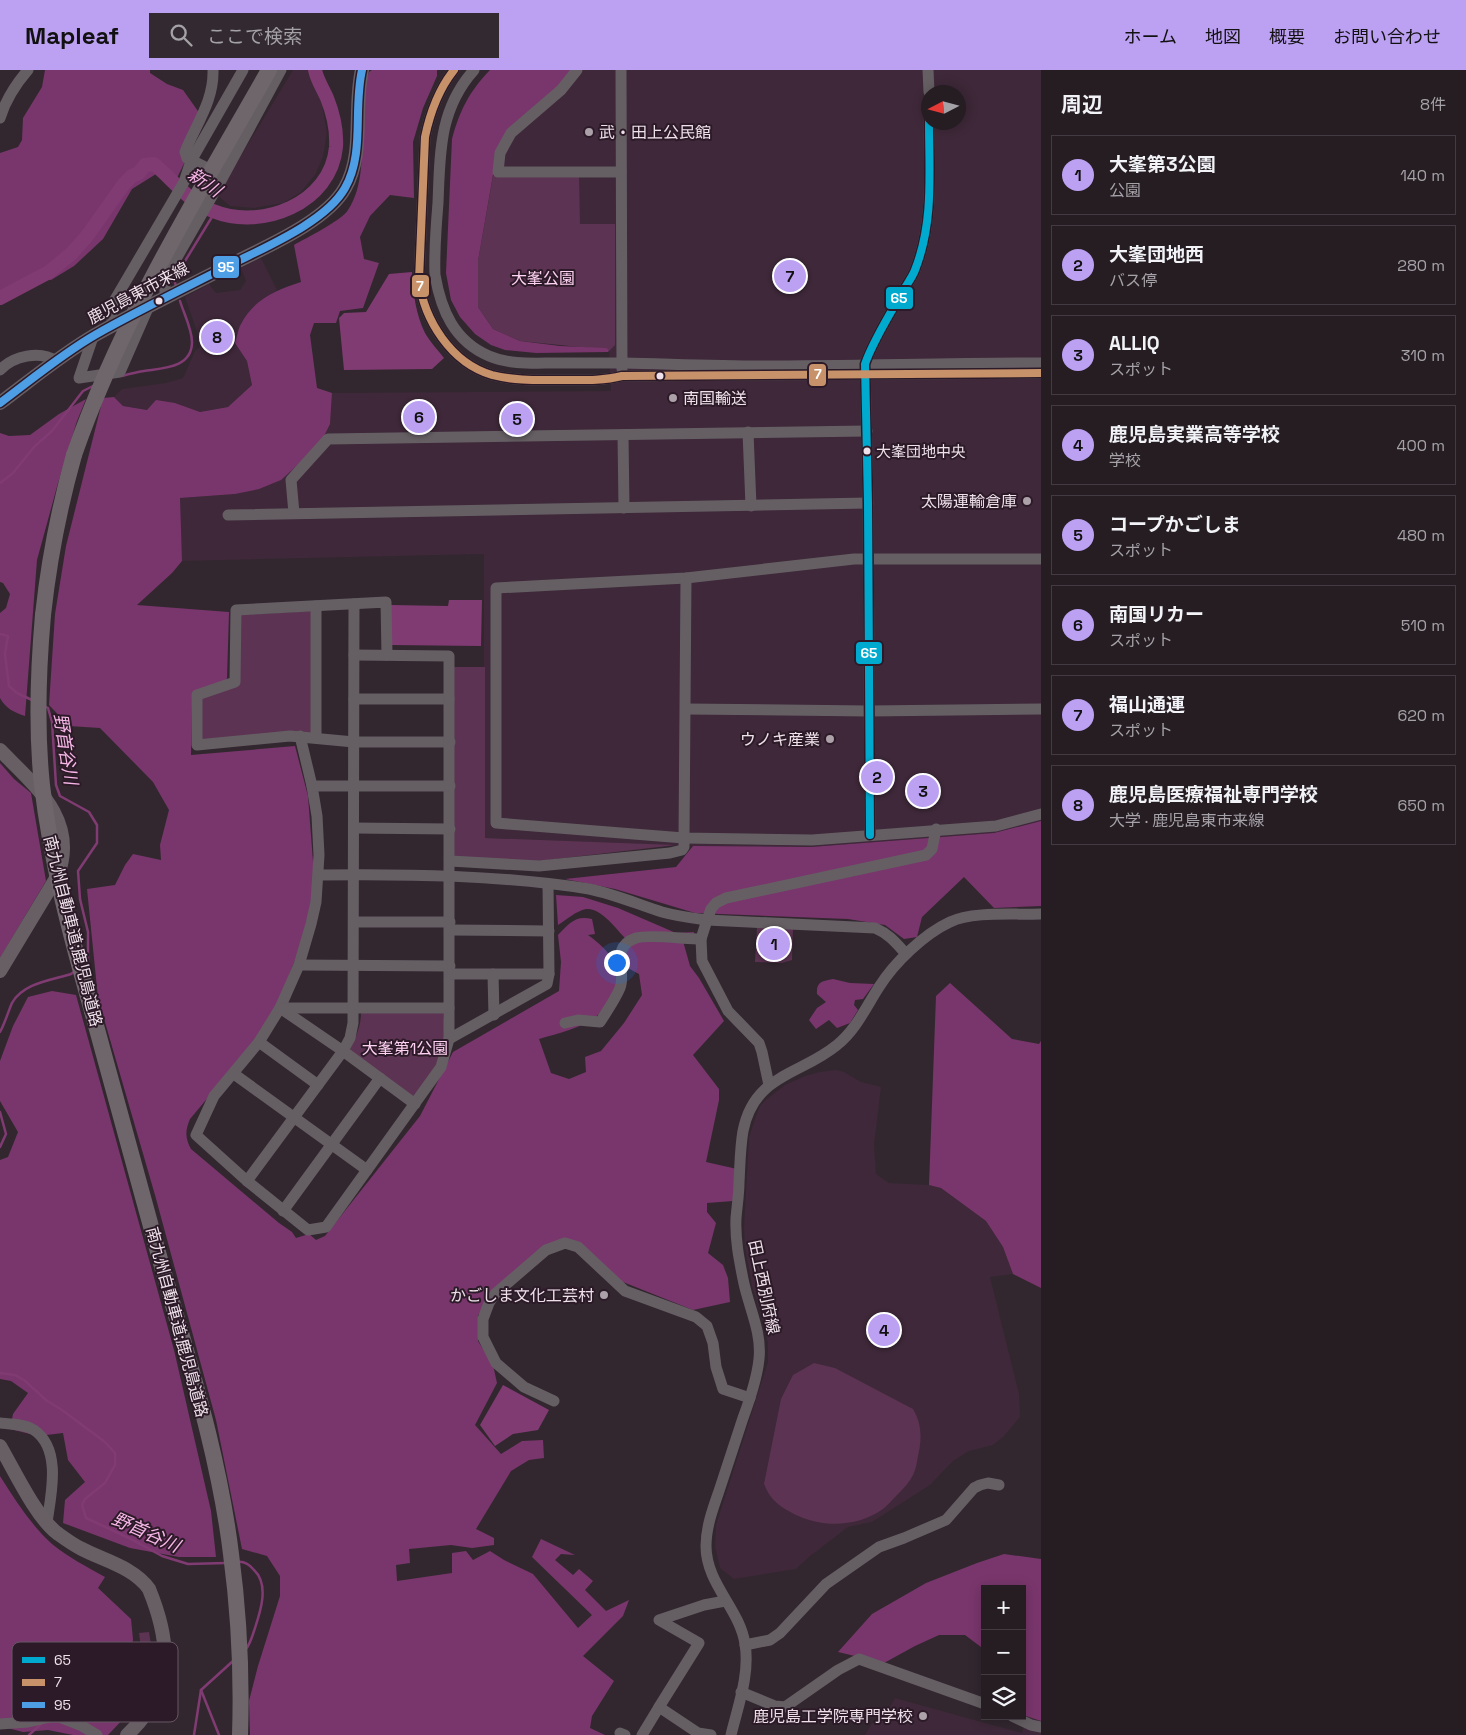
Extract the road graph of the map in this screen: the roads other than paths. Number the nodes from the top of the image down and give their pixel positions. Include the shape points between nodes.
1 (28, 70) edge
2 (213, 70) edge
3 (243, 70) edge
4 (269, 70) edge
5 (280, 70) edge
6 (362, 70) edge
7 (454, 70) edge
8 (474, 70) edge
9 (577, 70) edge
10 (621, 70) edge
11 (928, 70) edge
12 (928, 85) edge
13 (0, 118) edge
14 (929, 130) edge
15 (192, 161) junction
16 (622, 172) junction
17 (224, 177) junction
18 (167, 298) junction
19 (148, 308) junction
20 (113, 325) junction
21 (93, 336) junction
22 (56, 361) junction
23 (622, 363) junction
24 (1041, 363) edge
25 (866, 369) junction
26 (0, 370) edge
27 (1041, 373) edge
28 (622, 376) junction
29 (0, 403) edge
30 (867, 431) junction
31 (748, 432) junction
32 (623, 436) junction
33 (868, 503) junction
34 (751, 506) junction
35 (624, 508) junction
36 (294, 513) junction
37 (228, 515) dead end
38 (1041, 559) edge
39 (868, 561) junction
40 (686, 578) junction
41 (354, 604) junction
42 (316, 606) junction
43 (354, 655) junction
44 (386, 655) junction
45 (354, 699) junction
46 (450, 699) junction
47 (686, 709) junction
48 (1041, 709) edge
49 (869, 710) junction
50 (300, 736) junction
51 (316, 737) junction
52 (354, 742) junction
53 (450, 742) junction
54 (0, 750) edge
55 (354, 785) junction
56 (312, 786) junction
57 (450, 786) junction
58 (1041, 814) edge
59 (354, 828) junction
60 (450, 829) junction
61 (936, 829) junction
62 (870, 835) junction
63 (684, 838) junction
64 (450, 861) junction
65 (354, 875) junction
66 (450, 875) junction
67 (319, 876) junction
68 (548, 884) junction
69 (1041, 914) edge
70 (707, 920) junction
71 (354, 922) junction
72 (450, 926) junction
73 (549, 931) junction
74 (701, 939) junction
75 (906, 954) junction
76 (299, 965) junction
77 (354, 965) junction
78 (450, 970) junction
79 (0, 971) edge
80 (493, 974) junction
81 (549, 974) junction
82 (280, 1008) junction
83 (450, 1008) junction
84 (354, 1009) junction
85 (494, 1015) junction
86 (565, 1023) dead end
87 (449, 1040) junction
88 (259, 1042) junction
89 (343, 1051) junction
90 (234, 1074) junction
91 (380, 1078) junction
92 (318, 1085) junction
93 (769, 1085) junction
94 (415, 1104) junction
95 (293, 1117) junction
96 (332, 1144) junction
97 (367, 1170) junction
98 (247, 1181) junction
99 (283, 1211) junction
100 (750, 1398) junction
101 (554, 1401) dead end
102 (0, 1423) edge
103 (0, 1446) edge
104 (999, 1485) dead end
105 (47, 1522) junction
106 (725, 1601) junction
107 (163, 1642) edge
108 (745, 1645) junction
109 (741, 1692) junction
110 (981, 1703) edge
111 (659, 1707) junction
112 (1020, 1720) edge
113 (28, 1722) edge
114 (72, 1722) edge
115 (141, 1722) edge
116 (0, 1724) edge
117 (1041, 1727) edge
118 (97, 1735) edge
119 (127, 1735) edge
120 (240, 1735) edge
121 (642, 1735) edge
122 (711, 1735) edge
123 (731, 1735) edge

1 - 13 street via 5,103
2 - 15 street via 211,96 185,152
3 - 15 street
4 - 120 highway, 南九州自動車道;鹿児島道路, bridge via 184,219 122,338 74,455 50,559 38,692 42,784 48,831 68,926 189,1363 224,1506 238,1616
5 - 17 street
6 - 18 main road, 鹿児島東市来線 via 353,172 338,198 320,215 282,238
7 - 28 street via 438,94 425,137 419,280 421,296 436,331 465,360 490,374 525,380 606,380
8 - 23 street via 456,95 441,145 435,260 443,310 468,343 487,356 503,361 524,364
9 - 16 street via 561,90 511,133 500,153 498,172
10 - 16 street
11 - 12 street
14 - 25 street via 928,223 923,246 914,271 871,348
15 - 17 street
15 - 20 street via 184,182 110,308
16 - 23 street
17 - 18 street via 176,259 165,284
18 - 19 main road, 鹿児島東市来線
19 - 20 main road, 鹿児島東市来線
19 - 21 street via 120,372 79,378
20 - 21 main road, 鹿児島東市来線
21 - 22 main road, 鹿児島東市来線
22 - 26 street via 50,357 27,356 15,359
22 - 29 main road, 鹿児島東市来線
23 - 25 street
23 - 28 street
24 - 25 street
25 - 27 street
25 - 28 street
25 - 30 street
30 - 31 street
30 - 33 street
31 - 32 street
31 - 34 street
32 - 35 street
32 - 36 street via 328,439 291,480
33 - 34 street
33 - 39 street
34 - 35 street
35 - 36 street
36 - 37 street
38 - 39 street
39 - 40 street
39 - 49 street
40 - 47 street
40 - 63 street via 496,588 496,823
41 - 42 street
41 - 43 street
41 - 44 street via 386,602
42 - 50 street via 236,610 235,682 197,695 196,746
42 - 51 street
43 - 44 street
43 - 45 street
44 - 46 street via 449,656
45 - 46 street
45 - 52 street
46 - 53 street
47 - 49 street
47 - 63 street
48 - 49 street
49 - 62 street
50 - 51 street
50 - 56 street
51 - 52 street
52 - 53 street
52 - 55 street
53 - 57 street
54 - 79 main road via 42,793 59,821 63,836 58,875
55 - 56 street
55 - 57 street
55 - 59 street
56 - 67 street via 317,816
57 - 60 street
58 - 61 street via 996,826
59 - 60 street
59 - 65 street
60 - 64 street
61 - 62 street
61 - 70 street via 932,849 926,854 726,898 716,903
62 - 63 street via 812,840
63 - 64 street via 682,850 670,853 539,866
64 - 66 street
65 - 66 street
65 - 67 street
65 - 71 street
66 - 68 street
66 - 72 street
67 - 76 street via 316,902
68 - 70 street via 618,896 675,915
68 - 73 street
69 - 75 street, 田上西別府線 via 960,918 938,928
70 - 74 street
70 - 75 street via 875,928 885,932
71 - 72 street
71 - 77 street
72 - 73 street
72 - 78 street
73 - 81 street
74 - 86 street via 647,937 629,942 620,957 621,986 600,1022 578,1020
74 - 93 street via 702,962 728,1011 759,1044
75 - 93 street, 田上西別府線 via 881,984 845,1038 820,1057
76 - 77 street
76 - 82 street
77 - 78 street
77 - 84 street
78 - 80 street
78 - 83 street
80 - 81 street
80 - 85 street
81 - 85 street via 547,984
82 - 84 street
82 - 88 street
82 - 89 street
83 - 84 street
83 - 87 street
84 - 89 street via 350,1038
85 - 87 street
87 - 94 street via 441,1066
88 - 90 street
88 - 92 street
89 - 91 street
89 - 92 street
90 - 95 street
90 - 98 street via 214,1096 196,1135
91 - 94 street
91 - 96 street
92 - 95 street
93 - 100 street, 田上西別府線 via 750,1110 743,1132 736,1220 740,1266 759,1339 759,1362
94 - 97 street
95 - 96 street
95 - 98 street
96 - 97 street
96 - 99 street
97 - 99 street via 326,1226 308,1230
98 - 99 street
100 - 101 street via 723,1389 707,1326 696,1317 625,1291 578,1247 564,1243 546,1250 495,1294 483,1319 483,1337 496,1363 524,1388
100 - 106 street, 田上西別府線 via 706,1540 710,1567
102 - 105 street via 33,1429 47,1445 53,1474
103 - 105 main road
104 - 108 street via 988,1483 974,1488 946,1520 879,1546 826,1584 780,1633 770,1640
105 - 107 main road via 78,1547 144,1582 152,1597
106 - 108 street, 田上西別府線 via 738,1623
106 - 111 street via 658,1620 699,1643
108 - 109 street, 田上西別府線
109 - 110 street via 785,1707 859,1659
109 - 123 street, 田上西別府線
111 - 121 street
111 - 122 street via 698,1733
112 - 117 street
113 - 116 street
114 - 118 street
115 - 119 main road

